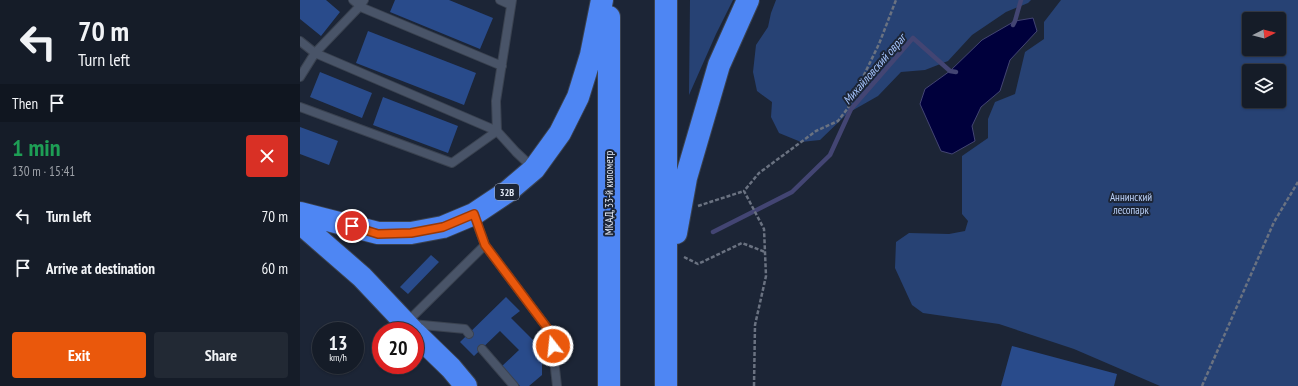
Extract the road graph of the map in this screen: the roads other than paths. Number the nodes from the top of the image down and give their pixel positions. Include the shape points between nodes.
1 (353, 0) edge
2 (500, 0) edge
3 (602, 0) edge
4 (609, 0) edge
5 (666, 0) edge
6 (748, 0) edge
7 (512, 2) edge
8 (362, 3) edge
9 (300, 41) edge
10 (315, 53) junction
11 (502, 66) junction
12 (300, 77) edge
13 (300, 107) edge
14 (497, 131) junction
15 (534, 169) junction
16 (300, 213) edge
17 (474, 214) junction
18 (300, 223) edge
19 (485, 245) junction
20 (666, 314) junction
21 (404, 322) edge
22 (417, 322) edge
23 (424, 329) edge
24 (469, 334) dead end
25 (424, 342) edge
26 (482, 349) dead end
27 (466, 386) edge
28 (514, 386) edge
29 (557, 386) edge
30 (610, 386) edge
31 (666, 386) edge

1 - 8 lane
2 - 7 lane
3 - 15 highway, 32B via 592,55 578,97 560,133
4 - 30 highway, МКАД, 33-й километр
5 - 20 highway
6 - 20 highway via 719,65 686,178 673,252
7 - 11 lane
8 - 10 lane
8 - 11 lane via 371,12
9 - 10 lane
10 - 12 lane
10 - 14 lane
11 - 14 lane via 496,101
13 - 14 lane via 452,163
14 - 15 lane
15 - 17 highway, 32B via 507,192
16 - 17 highway, 32B via 378,234 411,233 443,227
17 - 19 lane
18 - 21 highway via 362,277
19 - 22 lane
19 - 29 lane via 551,333
20 - 31 highway
23 - 24 lane via 465,329
25 - 27 highway
26 - 28 lane

